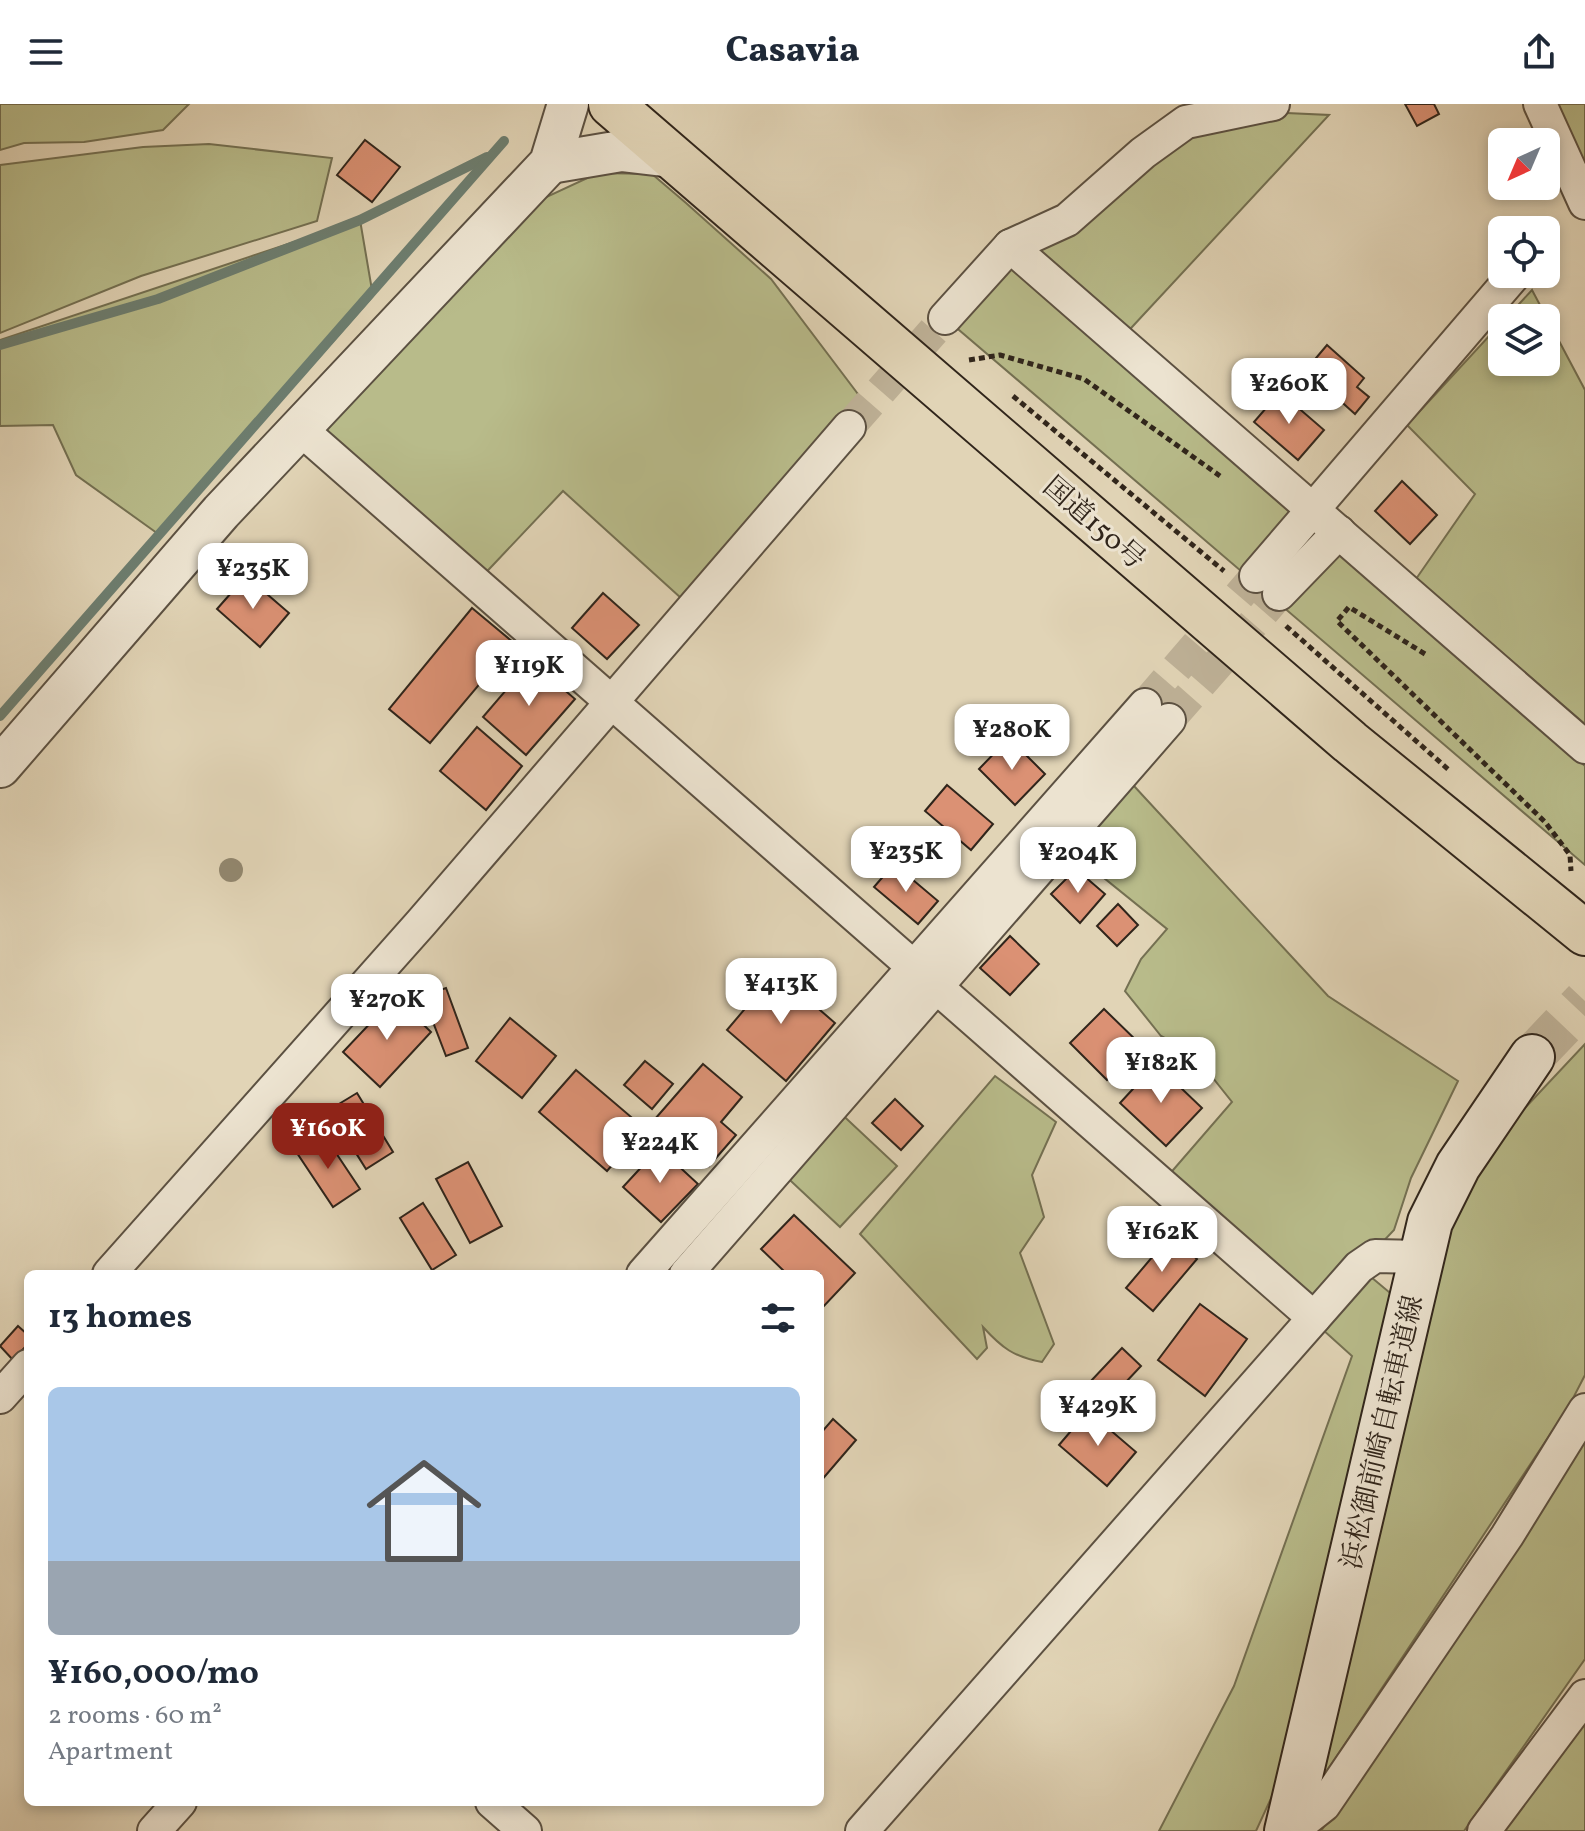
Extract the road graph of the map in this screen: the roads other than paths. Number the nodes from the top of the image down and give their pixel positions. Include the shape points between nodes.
1 (568, 104) edge
2 (611, 104) edge
3 (1273, 104) edge
4 (1540, 104) edge
5 (672, 157) junction
6 (550, 163) junction
7 (1585, 203) edge
8 (1010, 246) junction
9 (1503, 288) edge
10 (945, 318) tunnel mouth
11 (849, 427) tunnel mouth
12 (299, 428) junction
13 (1313, 510) junction
14 (1339, 532) junction
15 (611, 702) junction
16 (1585, 747) edge
17 (0, 767) edge
18 (1585, 933) edge
19 (913, 967) junction
20 (939, 989) junction
21 (1532, 1057) tunnel mouth
22 (1421, 1257) junction
23 (113, 1270) edge
24 (647, 1270) edge
25 (690, 1270) edge
26 (1314, 1318) junction
27 (1585, 1410) edge
28 (1585, 1696) edge
29 (176, 1806) edge
30 (497, 1806) edge
31 (154, 1831) edge
32 (525, 1831) edge
33 (862, 1831) edge
34 (1289, 1831) edge
35 (1484, 1831) edge

1 - 6 street
2 - 5 highway, 国道150号
3 - 8 street via 1186,122 1067,220
4 - 7 street
5 - 6 street via 621,151
5 - 18 highway, 国道150号 via 1350,742
6 - 12 street
8 - 10 street
8 - 13 street
9 - 13 street
11 - 15 street
12 - 15 street
12 - 17 street
13 - 14 street
13 - 14 street via 1259,590
14 - 16 street
15 - 19 street
15 - 23 street
19 - 20 street
19 - 20 street via 1157,712
19 - 24 street
20 - 25 street
20 - 26 street
21 - 22 main road, 浜松御前崎自転車道線 via 1458,1166 1430,1222
22 - 26 street via 1375,1256
22 - 34 main road, 浜松御前崎自転車道線
26 - 33 street
27 - 34 street via 1507,1536 1324,1805
28 - 35 street
29 - 31 street
30 - 32 street

